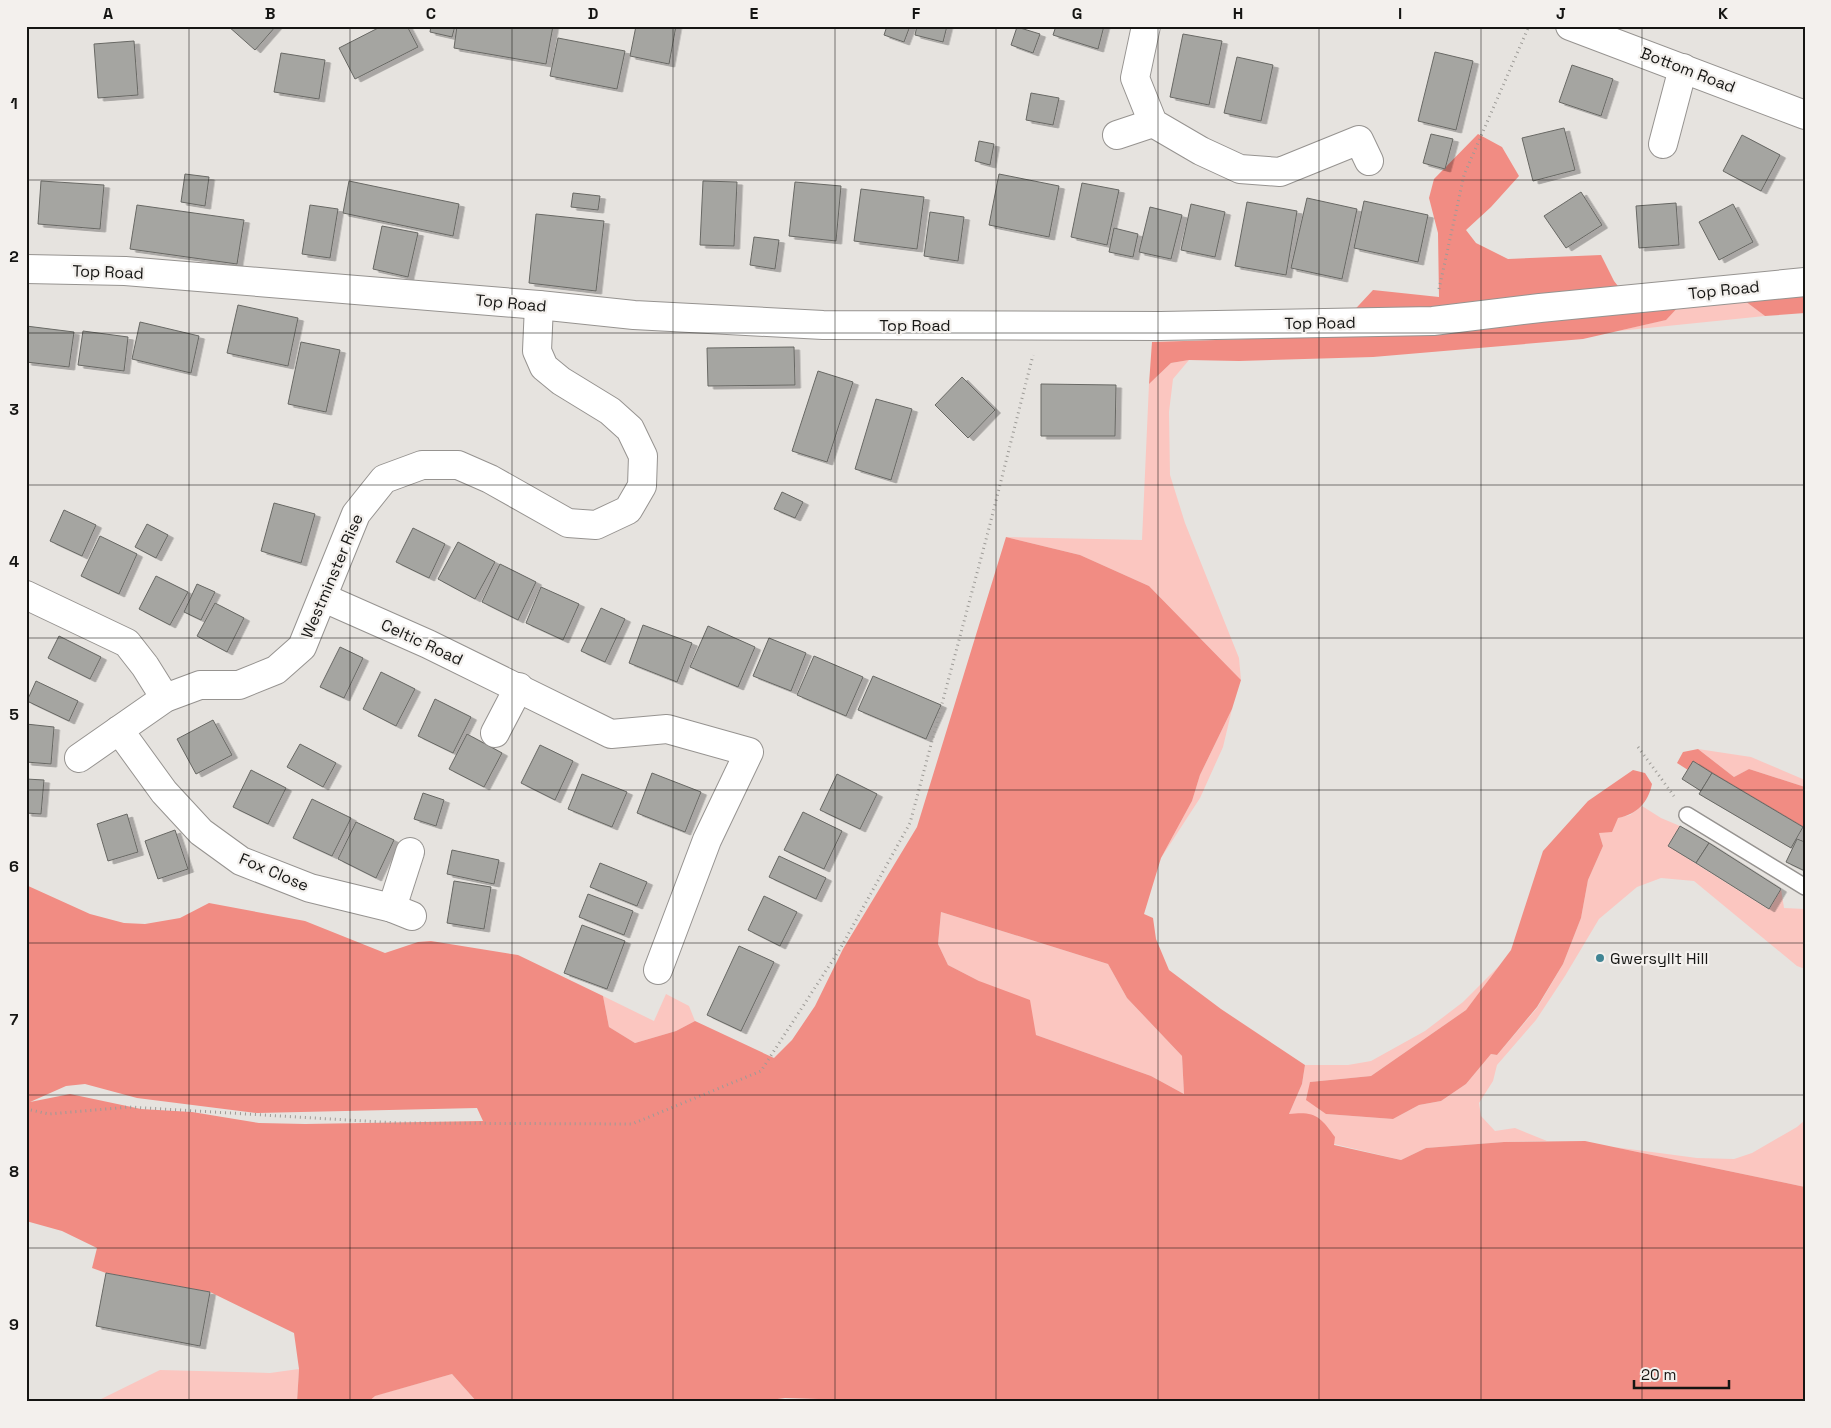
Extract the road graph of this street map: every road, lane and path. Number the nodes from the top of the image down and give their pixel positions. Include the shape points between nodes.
1 (1146, 26) edge
2 (1529, 26) edge
3 (1570, 26) edge
4 (1684, 68) junction
5 (1805, 115) edge
6 (1153, 123) junction
7 (1117, 135) dead end
8 (1360, 140) dead end
9 (1663, 144) dead end
10 (26, 269) edge
11 (1805, 282) edge
12 (540, 305) junction
13 (1432, 321) junction
14 (26, 595) edge
15 (324, 598) junction
16 (519, 688) junction
17 (165, 698) junction
18 (119, 730) junction
19 (495, 733) dead end
20 (1638, 747) dead end
21 (79, 758) dead end
22 (1687, 815) joint
23 (410, 852) dead end
24 (1805, 887) edge
25 (658, 970) dead end

1 - 6 street via 1135,78
2 - 13 path via 1464,175
3 - 4 street, Bottom Road
4 - 5 street, Bottom Road
4 - 9 street
6 - 7 street
6 - 8 street via 1201,150 1248,170 1280,172
10 - 12 street, Top Road via 124,271
11 - 13 street, Top Road
12 - 13 street, Top Road via 634,315 823,324 1160,326
12 - 15 street, Westminster Rise via 537,351 544,367 630,428 643,456 642,486 628,510 596,525 568,523 458,465 422,466 384,479 356,514
14 - 17 street via 127,643 146,666
15 - 16 street, Celtic Road
15 - 17 street, Westminster Rise via 302,647 276,670 239,686 200,685
16 - 19 street
16 - 25 street, Celtic Road via 611,734 667,729 748,752 707,840
17 - 18 street, Westminster Rise
18 - 21 street, Westminster Rise
18 - 23 street, Fox Close via 170,798 201,832 241,861 310,888 402,912
20 - 22 path
22 - 24 lane

